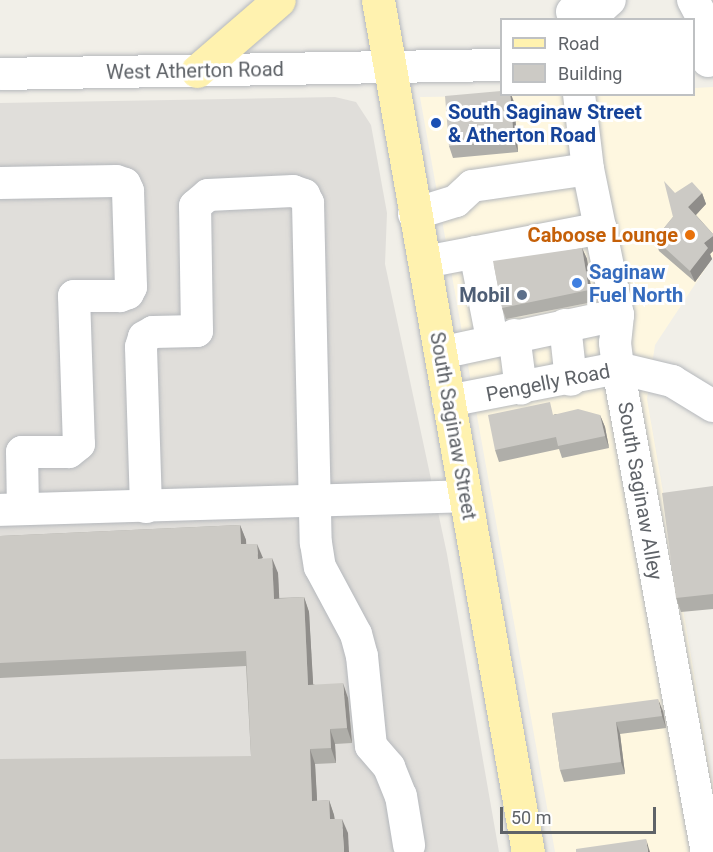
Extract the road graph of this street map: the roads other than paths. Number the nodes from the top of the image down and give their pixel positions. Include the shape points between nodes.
1 (279, 0) edge
2 (378, 0) edge
3 (610, 0) edge
4 (693, 0) edge
5 (568, 10) edge
6 (705, 61) edge
7 (500, 65) edge
8 (390, 68) junction
9 (197, 71) junction
10 (0, 74) edge
11 (579, 96) edge
12 (588, 169) junction
13 (0, 183) edge
14 (414, 214) junction
15 (601, 228) junction
16 (475, 252) junction
17 (424, 262) junction
18 (618, 315) junction
19 (565, 325) junction
20 (503, 337) junction
21 (440, 353) junction
22 (618, 368) junction
23 (571, 380) junction
24 (522, 389) junction
25 (448, 401) junction
26 (713, 406) edge
27 (11, 474) edge
28 (465, 496) junction
29 (316, 503) junction
30 (146, 507) junction
31 (12, 510) edge
32 (409, 845) dead end
33 (528, 852) edge
34 (707, 852) edge

1 - 9 main road
2 - 8 main road, South Saginaw Street
3 - 5 street via 603,6
4 - 6 street via 708,28
7 - 8 street, West Atherton Road
8 - 9 street, West Atherton Road
8 - 14 main road, South Saginaw Street
9 - 10 street, West Atherton Road
11 - 12 street, South Saginaw Alley
12 - 14 street via 472,186 456,201
12 - 15 street, South Saginaw Alley
13 - 27 street via 116,181 125,184 128,191 128,294 74,296 79,444 69,452 22,452
14 - 17 main road, South Saginaw Street
15 - 16 street
15 - 18 street, South Saginaw Alley
16 - 17 street
16 - 20 street
17 - 21 main road, South Saginaw Street
18 - 19 street
18 - 22 street, South Saginaw Alley
19 - 20 street
19 - 23 street
20 - 21 street
20 - 24 street
21 - 25 main road, South Saginaw Street
22 - 23 street, Pengelly Road
22 - 26 street, Pengelly Road via 672,381
22 - 34 street, South Saginaw Alley
23 - 24 street, Pengelly Road
24 - 25 street, Pengelly Road
25 - 28 main road, South Saginaw Street
27 - 31 street
28 - 29 street
28 - 33 main road, South Saginaw Street
29 - 30 street
29 - 30 street via 308,203 304,195 293,191 208,195 195,206 197,331 153,332 144,337 141,347
29 - 32 street via 320,567 356,634 362,656 371,746 389,767 401,796
30 - 31 street

